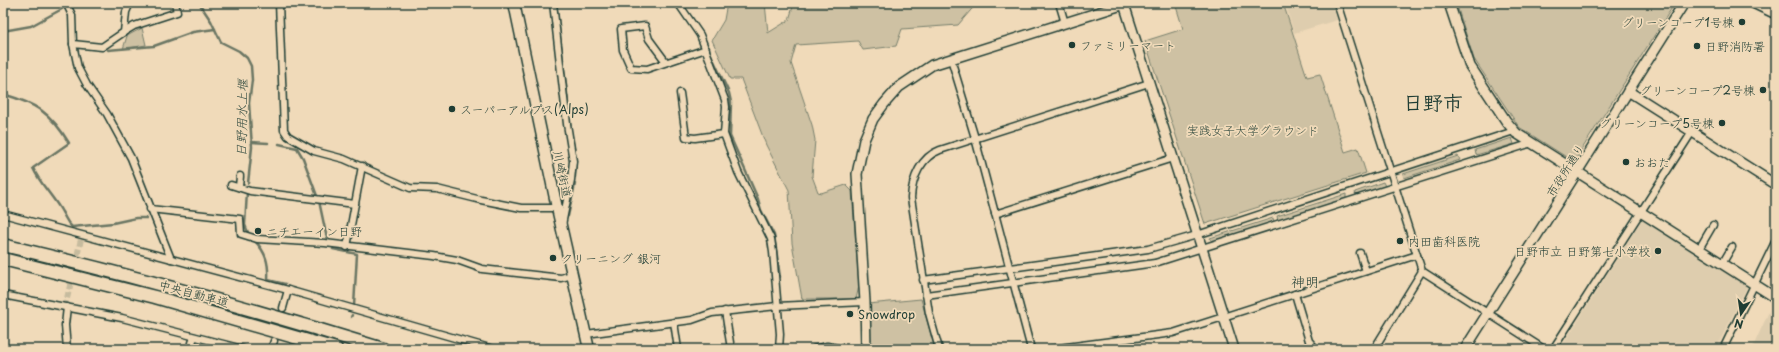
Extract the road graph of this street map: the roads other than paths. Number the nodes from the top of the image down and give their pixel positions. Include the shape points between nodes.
1 (66, 3) edge
2 (130, 3) edge
3 (175, 3) edge
4 (279, 3) edge
5 (514, 3) edge
6 (553, 3) edge
7 (678, 3) edge
8 (1059, 3) edge
9 (1125, 3) edge
10 (1337, 3) edge
11 (1449, 3) edge
12 (1684, 3) edge
13 (1753, 3) edge
14 (1775, 3) edge
15 (1773, 13) edge
16 (1065, 23) junction
17 (124, 32) junction
18 (73, 44) junction
19 (706, 49) junction
20 (951, 59) junction
21 (666, 62) junction
22 (1149, 83) junction
23 (1628, 91) junction
24 (680, 93) dead end
25 (1514, 131) junction
26 (1692, 132) junction
27 (724, 134) junction
28 (975, 138) junction
29 (1532, 143) junction
30 (1173, 158) junction
31 (362, 166) junction
32 (1391, 172) junction
33 (1577, 172) junction
34 (240, 176) dead end
35 (231, 185) dead end
36 (1776, 185) edge
37 (1396, 186) junction
38 (239, 187) junction
39 (355, 204) junction
40 (557, 208) junction
41 (150, 209) junction
42 (1640, 212) junction
43 (3, 214) edge
44 (995, 214) junction
45 (1713, 225) dead end
46 (562, 227) junction
47 (1197, 235) junction
48 (1776, 240) edge
49 (3, 244) edge
50 (346, 247) junction
51 (1732, 247) dead end
52 (1201, 249) junction
53 (1699, 249) junction
54 (1360, 253) dead end
55 (1417, 255) junction
56 (3, 259) edge
57 (171, 259) junction
58 (1722, 264) junction
59 (1010, 268) junction
60 (1366, 271) junction
61 (1422, 271) junction
62 (572, 276) junction
63 (923, 280) junction
64 (1014, 283) junction
65 (1757, 285) junction
66 (288, 290) junction
67 (1295, 294) junction
68 (3, 295) edge
69 (926, 295) junction
70 (1776, 298) edge
71 (865, 302) junction
72 (777, 306) junction
73 (68, 307) junction
74 (283, 308) dead end
75 (725, 311) junction
76 (1488, 313) junction
77 (1224, 317) junction
78 (674, 322) junction
79 (586, 334) junction
80 (194, 337) junction
81 (274, 341) dead end
82 (1115, 341) junction
83 (67, 349) edge
84 (190, 349) edge
85 (243, 349) edge
86 (272, 349) edge
87 (336, 349) edge
88 (383, 349) edge
89 (493, 349) edge
90 (589, 349) edge
91 (678, 349) edge
92 (731, 349) edge
93 (779, 349) edge
94 (814, 349) edge
95 (844, 349) edge
96 (866, 349) edge
97 (940, 349) edge
98 (1031, 349) edge
99 (1051, 349) edge
100 (1119, 349) edge
101 (1234, 349) edge
102 (1316, 349) edge
103 (1374, 349) edge
104 (1465, 349) edge
105 (1544, 349) edge
106 (1553, 349) edge
107 (1723, 349) edge

1 - 18 street via 72,15
2 - 17 street via 126,12
3 - 17 street via 177,12 134,26
4 - 31 street via 284,130 288,136 314,151
5 - 40 main road, 川崎街道
6 - 46 street via 573,161
7 - 19 street via 700,35
8 - 16 street
9 - 16 street
9 - 22 street
10 - 32 street
11 - 25 street via 1470,66
12 - 23 street, 市役所通り
13 - 15 street
14 - 15 street
16 - 20 street
17 - 18 street via 102,47
18 - 41 street via 78,68 131,158
19 - 21 street
19 - 27 street via 725,100
20 - 28 street
20 - 71 street via 932,65 890,96 864,140 857,189
21 - 21 street via 647,69 631,68 623,50 621,29 645,26 650,39
22 - 28 street
22 - 30 street
23 - 26 street
23 - 33 street, 市役所通り
24 - 27 street via 686,137
25 - 29 street
25 - 32 street
26 - 36 street
26 - 42 street
27 - 72 street via 738,172 771,239
28 - 44 street
28 - 63 street via 931,153 911,188
29 - 33 street
29 - 37 street
30 - 44 street
30 - 47 street
31 - 39 street
31 - 40 street via 410,188 437,189 521,208
32 - 37 street
32 - 47 street
33 - 42 street
33 - 76 street, 市役所通り
34 - 38 street
35 - 38 street
37 - 52 street
37 - 55 street
38 - 39 street via 250,191
39 - 50 street
40 - 46 main road, 川崎街道
41 - 50 street via 240,219 241,234 257,239 324,243
41 - 57 street
42 - 53 street
42 - 106 street
43 - 57 street
44 - 59 street
45 - 53 street
46 - 62 main road, 川崎街道
47 - 52 street
47 - 59 street via 1148,249
48 - 65 street
49 - 88 highway, 中央自動車道 via 242,306
50 - 62 street via 450,259 482,269 560,278
51 - 58 street
52 - 64 street via 1155,263
52 - 77 street
53 - 58 street
54 - 60 street
55 - 60 street
55 - 61 street
56 - 87 highway, 中央自動車道 via 155,297
57 - 66 street
58 - 65 street
59 - 63 street
59 - 64 street
60 - 67 street
61 - 76 street
61 - 103 street
62 - 79 main road, 川崎街道
63 - 69 street
64 - 69 street
64 - 98 street
65 - 70 street
65 - 107 street
66 - 74 street
66 - 89 street
67 - 77 street
67 - 102 street via 1309,341
68 - 73 street
69 - 97 street via 928,313
71 - 72 street
71 - 96 street
72 - 75 street
72 - 93 street
73 - 80 street
73 - 83 street via 65,325
75 - 78 street
75 - 92 street
76 - 104 street, 市役所通り
76 - 105 street
77 - 82 street via 1173,333
77 - 101 street
78 - 79 street
78 - 91 street
79 - 90 main road, 川崎街道
80 - 84 street
80 - 85 street
81 - 86 street
82 - 99 street
82 - 100 street
94 - 95 street via 827,346

